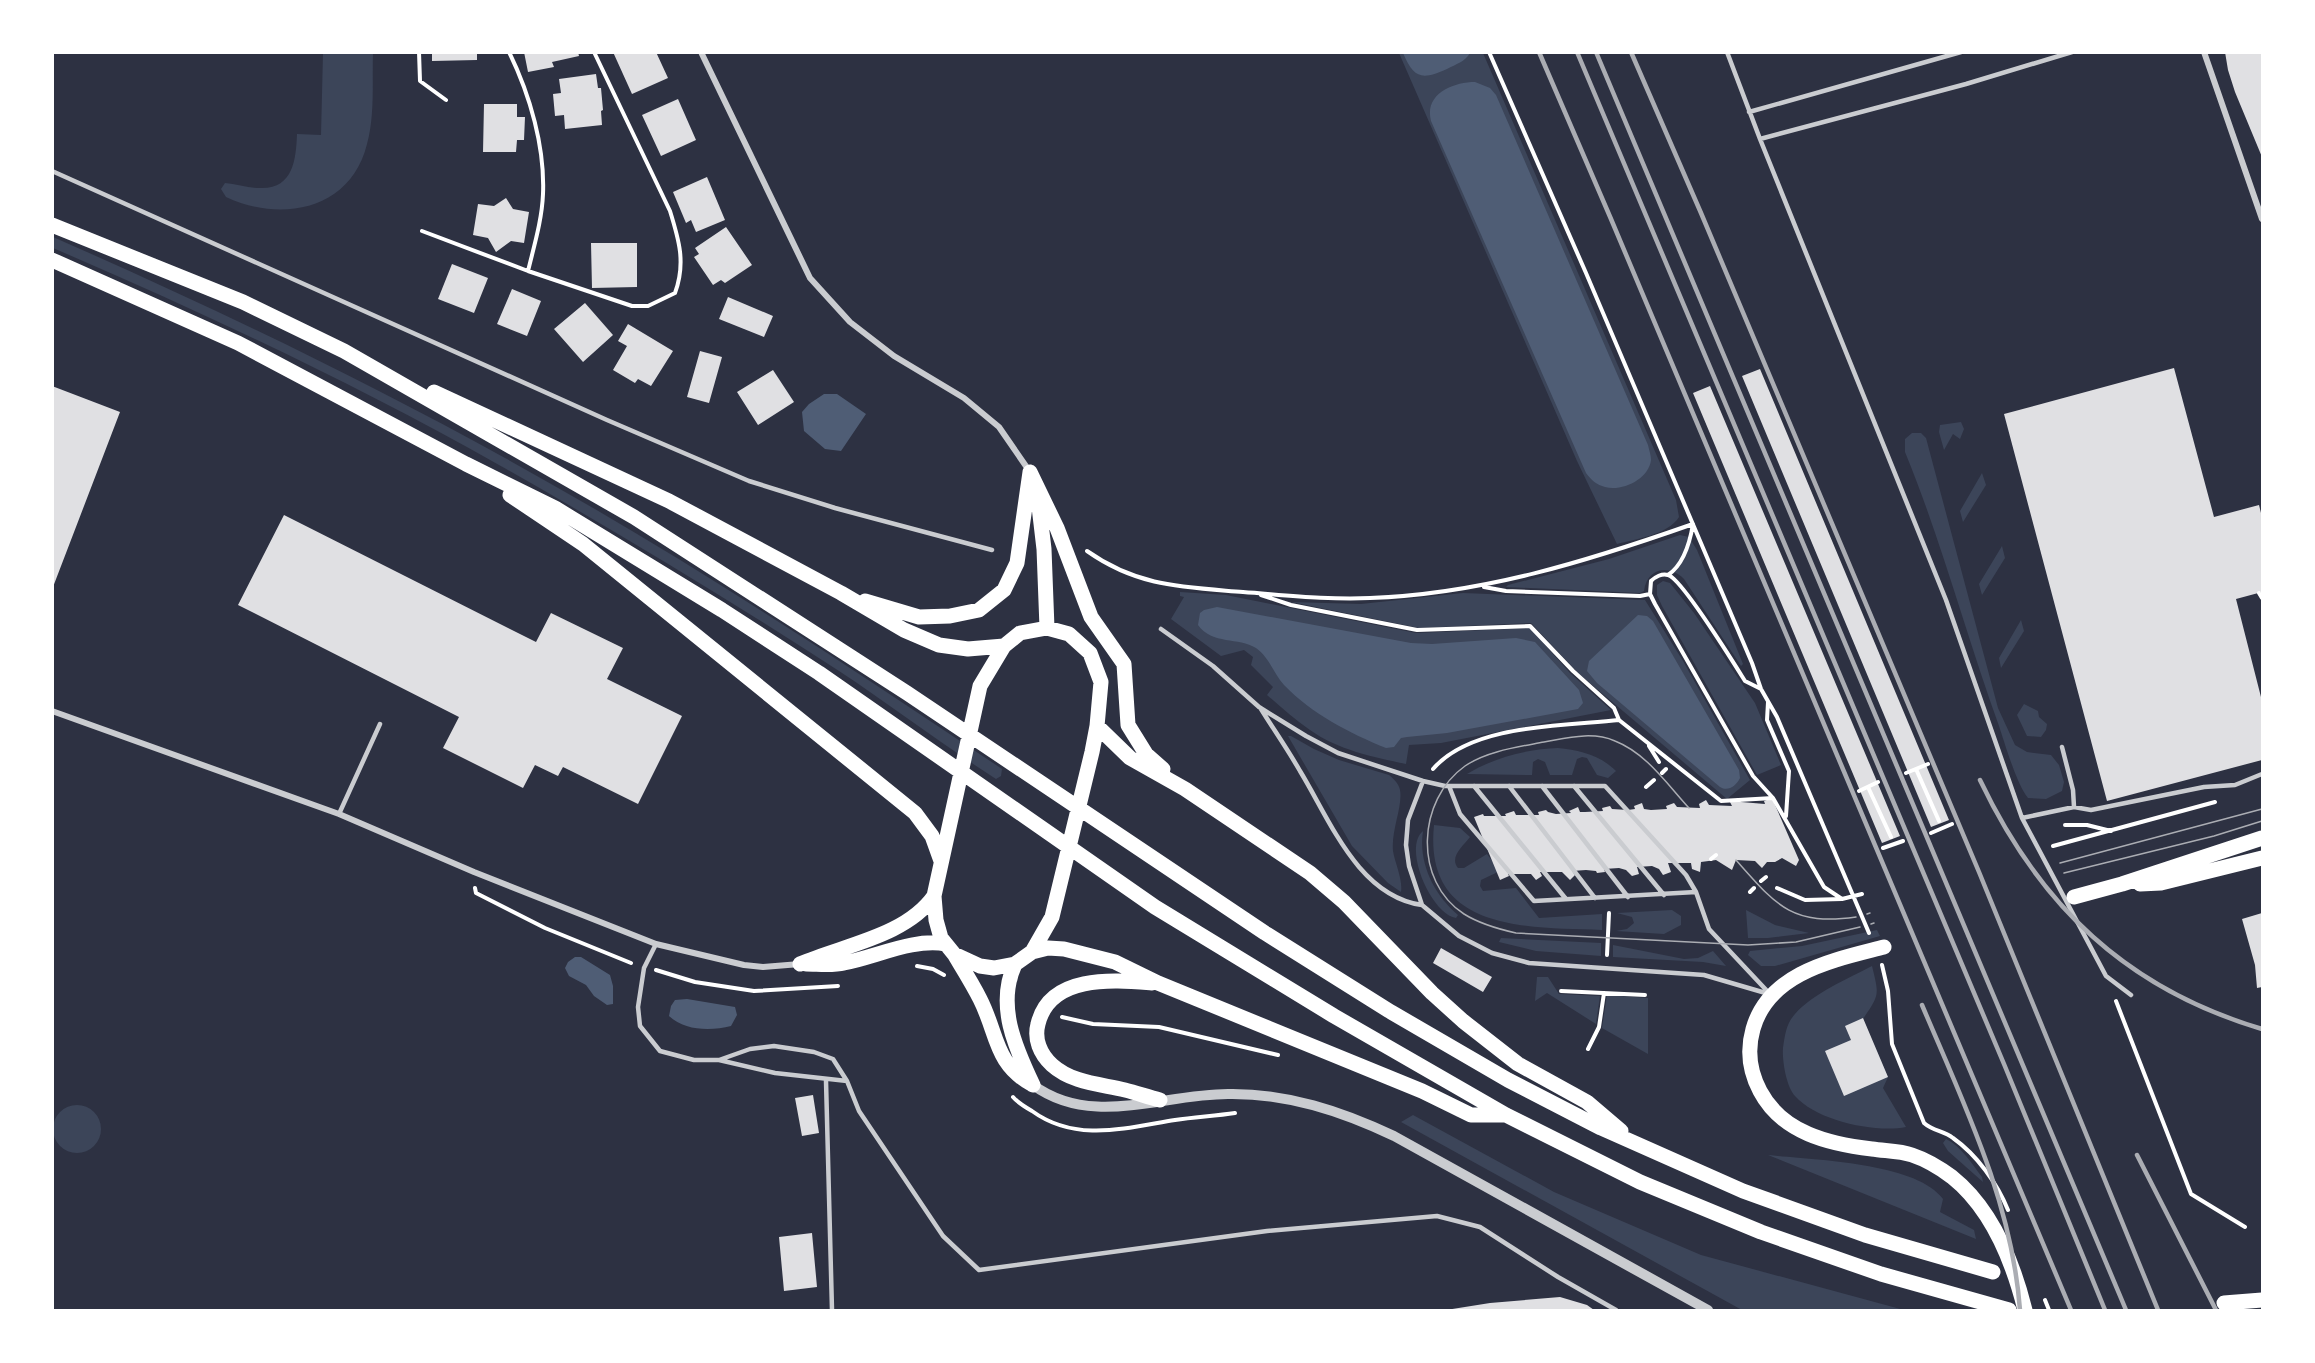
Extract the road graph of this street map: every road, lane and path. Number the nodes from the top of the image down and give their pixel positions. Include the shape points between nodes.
1 (419, 52) edge
2 (509, 52) edge
3 (594, 52) edge
4 (701, 52) edge
5 (1490, 52) edge
6 (1727, 52) edge
7 (1960, 52) edge
8 (2072, 52) edge
9 (2204, 52) edge
10 (446, 100) dead end
11 (1749, 112) junction
12 (1760, 139) junction
13 (52, 171) edge
14 (2262, 219) edge
15 (52, 225) edge
16 (422, 231) dead end
17 (52, 260) edge
18 (528, 271) junction
19 (344, 351) junction
20 (466, 464) junction
21 (1030, 472) junction
22 (1693, 524) junction
23 (992, 550) dead end
24 (1087, 550) dead end
25 (1668, 575) junction
26 (1481, 586) junction
27 (841, 593) junction
28 (1256, 593) junction
29 (2259, 593) dead end
30 (1650, 594) junction
31 (2262, 598) edge
32 (1047, 628) junction
33 (1161, 629) dead end
34 (1004, 646) junction
35 (1761, 689) junction
36 (1768, 702) junction
37 (1259, 707) junction
38 (52, 711) edge
39 (1619, 720) junction
40 (380, 724) dead end
41 (1097, 726) junction
42 (1647, 743) junction
43 (2062, 747) dead end
44 (1659, 762) dead end
45 (1928, 764) dead end
46 (1916, 769) junction
47 (1906, 772) dead end
48 (2262, 774) edge
49 (1654, 780) dead end
50 (1423, 781) junction
51 (1878, 782) dead end
52 (1449, 786) junction
53 (1474, 786) junction
54 (1509, 786) junction
55 (1542, 786) junction
56 (1574, 786) junction
57 (1646, 787) dead end
58 (1868, 787) junction
59 (1185, 789) junction
60 (1859, 791) dead end
61 (1773, 798) junction
62 (2219, 801) dead end
63 (2073, 807) junction
64 (339, 813) junction
65 (1786, 818) junction
66 (2022, 818) junction
67 (1939, 821) dead end
68 (1952, 824) dead end
69 (2087, 825) dead end
70 (2112, 831) junction
71 (1931, 833) dead end
72 (1891, 837) dead end
73 (2262, 838) edge
74 (1903, 841) dead end
75 (2053, 846) dead end
76 (1883, 848) dead end
77 (1716, 855) dead end
78 (2262, 858) edge
79 (1710, 859) dead end
80 (942, 864) junction
81 (474, 872) junction
82 (1766, 877) dead end
83 (1761, 881) dead end
84 (2122, 884) junction
85 (1754, 888) dead end
86 (1777, 888) dead end
87 (1696, 892) junction
88 (1750, 892) dead end
89 (1862, 894) dead end
90 (1664, 895) junction
91 (934, 896) junction
92 (1628, 897) junction
93 (2074, 897) dead end
94 (1596, 898) junction
95 (1566, 899) junction
96 (1842, 899) junction
97 (1422, 905) junction
98 (1609, 913) dead end
99 (1869, 935) dead end
100 (656, 944) junction
101 (950, 949) junction
102 (1881, 951) joint
103 (1032, 952) junction
104 (1607, 956) dead end
105 (800, 964) junction
106 (1015, 964) junction
107 (644, 968) junction
108 (2106, 976) junction
109 (1158, 983) junction
110 (1561, 991) dead end
111 (1604, 992) junction
112 (1645, 995) dead end
113 (1771, 995) junction
114 (2132, 995) dead end
115 (1588, 1049) dead end
116 (719, 1060) junction
117 (826, 1081) junction
118 (847, 1081) junction
119 (1033, 1084) junction
120 (1160, 1100) junction
121 (1506, 1115) junction
122 (1637, 1145) junction
123 (2010, 1214) dead end
124 (2245, 1227) dead end
125 (1993, 1272) dead end
126 (2262, 1300) edge
127 (2224, 1303) dead end
128 (2009, 1310) edge
129 (832, 1311) edge
130 (1616, 1311) edge
131 (1708, 1311) edge
132 (2025, 1311) edge

1 - 10 path via 420,81
2 - 18 path via 535,124 542,166 543,194
3 - 18 path via 670,211 679,238 681,276 675,293 648,306 632,306
4 - 21 street via 810,278 850,322 894,356 964,398 999,427
5 - 22 path
6 - 11 lane
7 - 11 lane
8 - 12 lane
9 - 14 street
11 - 12 lane
12 - 66 lane via 1946,600
13 - 23 lane via 749,481
15 - 19 main road via 243,302
16 - 18 path
17 - 20 main road via 238,343
19 - 27 main road via 669,501
19 - 122 main road via 634,517 1391,1012 1508,1080
20 - 80 main road via 583,544 915,813 932,836
20 - 121 main road via 555,508 722,610 903,730 1155,907
21 - 27 main road via 1017,563 1004,590 979,610 950,616 919,616
21 - 32 main road via 1039,504 1044,549
21 - 59 main road via 1058,528 1091,616 1124,664 1128,725 1146,754
22 - 25 path via 1690,541 1675,570
22 - 26 path via 1597,558
22 - 35 path
24 - 28 path via 1122,573 1157,584
25 - 30 path via 1651,581
25 - 35 path via 1686,593 1745,681
26 - 28 path via 1371,598
26 - 30 path via 1506,591
27 - 34 main road via 904,630 939,645 968,649
28 - 39 path via 1291,605 1417,630 1530,626 1614,708
29 - 31 path
30 - 61 path via 1753,777
32 - 34 main road via 1020,633
32 - 41 main road via 1069,634 1090,653 1101,682
33 - 37 lane via 1213,666
34 - 80 main road via 980,686
35 - 36 path
36 - 65 path via 1767,720 1789,771
36 - 99 path
37 - 50 lane via 1338,753
37 - 97 lane via 1358,864 1392,895 1406,903
38 - 64 street
39 - 42 path
39 - 50 path via 1528,730 1480,740 1443,758
40 - 64 lane
41 - 59 main road via 1130,758
41 - 103 main road via 1057,903
42 - 44 path
42 - 61 path via 1721,801
43 - 63 lane via 2073,790
45 - 46 path
46 - 47 path
46 - 67 path
48 - 63 lane via 2235,785 2204,787 2091,810
49 - 57 path
50 - 52 lane
50 - 97 lane via 1408,820 1406,844
51 - 58 path
52 - 53 lane
52 - 95 lane via 1460,813 1534,901
53 - 54 lane
53 - 95 lane
54 - 55 lane
54 - 94 lane
55 - 56 lane
55 - 92 lane
56 - 87 lane via 1605,786 1686,875
56 - 90 lane
58 - 60 path
58 - 72 path
59 - 122 main road via 1310,873 1463,1021 1518,1064 1587,1102
61 - 65 path
62 - 70 path
63 - 66 lane
64 - 81 street
65 - 96 path via 1824,887
66 - 108 lane
68 - 71 path
69 - 70 path
70 - 75 path
73 - 84 main road
74 - 76 path
77 - 79 path
78 - 84 main road via 2161,883
80 - 91 main road
81 - 100 street
81 - 107 path via 476,893 544,928
82 - 83 path
84 - 93 main road
85 - 88 path
86 - 96 path via 1805,900
87 - 90 lane
87 - 113 lane via 1709,929
89 - 96 path
90 - 92 lane
91 - 101 main road via 941,938
91 - 105 main road via 916,916 885,933
92 - 94 lane
94 - 95 lane
97 - 113 lane via 1459,936 1502,956 1529,963 1704,975
98 - 104 path
100 - 105 street via 744,965
100 - 107 lane
101 - 105 main road via 931,942 841,964
101 - 106 main road via 980,966
101 - 119 main road via 981,1000 1008,1065 1018,1077
102 - 113 main road via 1822,965 1787,982
102 - 123 path via 1892,1044 1924,1123 1962,1145 1995,1183
103 - 106 main road
103 - 109 main road via 1056,949 1089,955 1115,962
106 - 119 main road via 1009,978 1009,1026
107 - 116 lane via 638,1007 640,1026 660,1051 694,1060
108 - 114 lane
108 - 124 path via 2191,1194
109 - 120 main road via 1107,980 1066,989 1044,1008 1036,1030 1041,1052 1067,1075
109 - 121 main road via 1395,1080 1470,1115
110 - 111 path
111 - 112 path
111 - 115 path via 1599,1027
113 - 132 main road via 1756,1019 1750,1059 1757,1086 1773,1110 1798,1130 1815,1137 1910,1154 1940,1168 1969,1192 1990,1221
116 - 117 lane
116 - 118 lane via 750,1049 774,1046 814,1052 833,1059
117 - 118 lane
117 - 129 lane
118 - 130 lane via 859,1111 943,1236 979,1270 1267,1231 1437,1216 1480,1227
119 - 120 street via 1065,1102 1083,1106 1127,1106
120 - 131 street via 1259,1095 1305,1102 1351,1116 1394,1136
121 - 128 main road via 1640,1182 1761,1232 1881,1274
122 - 125 main road via 1795,1211
126 - 127 main road

